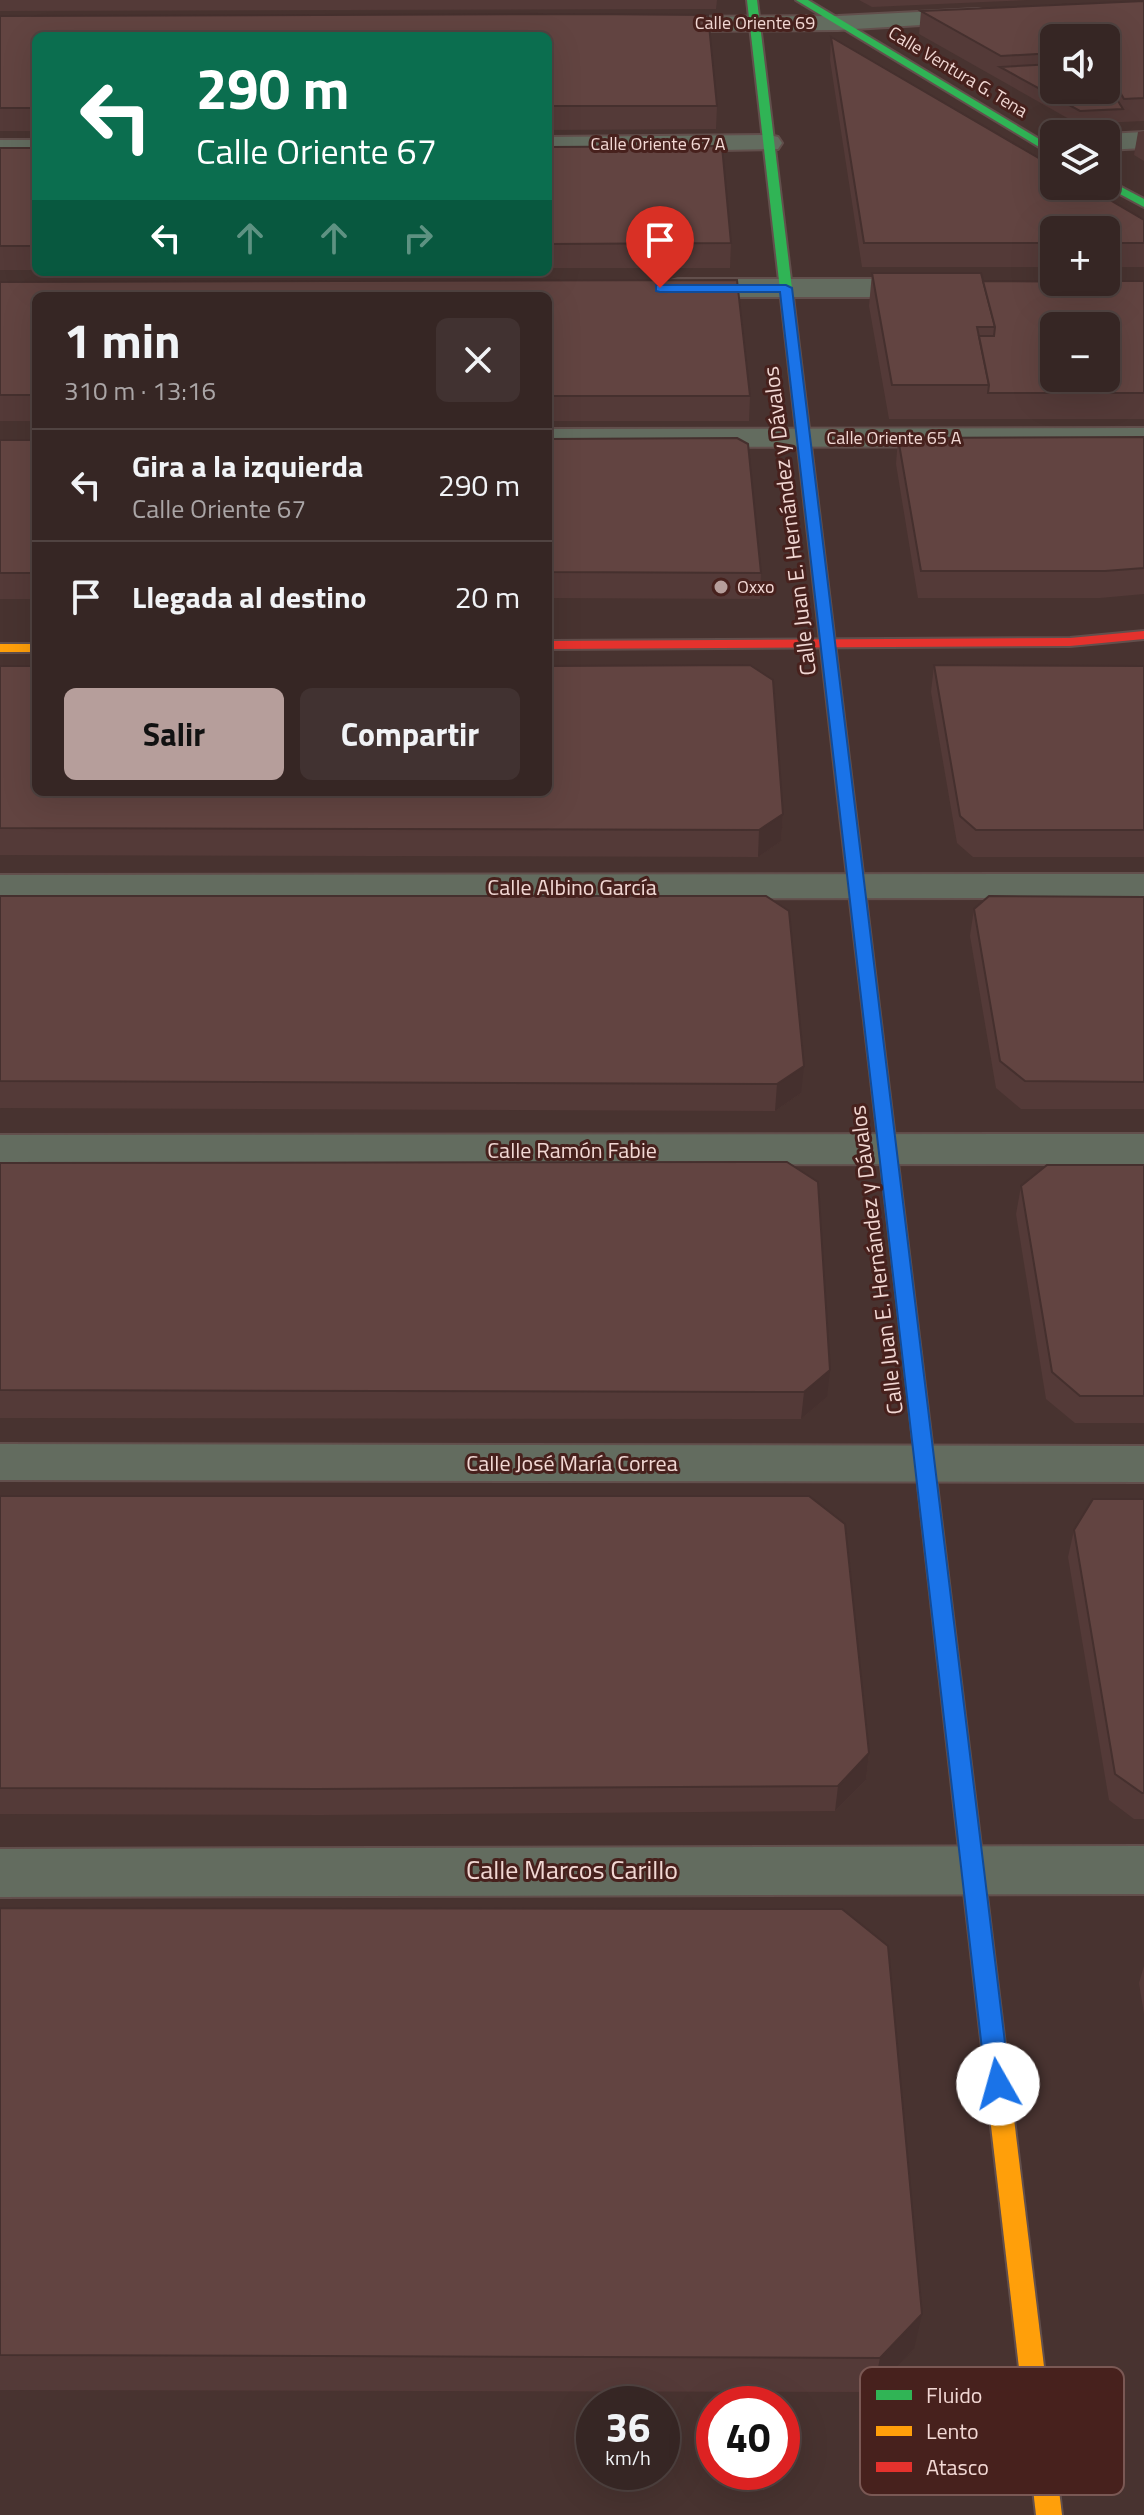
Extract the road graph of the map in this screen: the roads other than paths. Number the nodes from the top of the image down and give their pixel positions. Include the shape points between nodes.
1 (801, 0) edge
2 (753, 12) edge
3 (1006, 15) edge
4 (838, 23) junction
5 (629, 24) edge
6 (1144, 140) edge
7 (1120, 141) edge
8 (1040, 142) edge
9 (769, 143) junction
10 (552, 145) edge
11 (0, 148) edge
12 (32, 148) edge
13 (1120, 190) edge
14 (1144, 204) edge
15 (644, 288) edge
16 (786, 288) junction
17 (957, 288) edge
18 (1144, 437) edge
19 (552, 438) edge
20 (805, 438) junction
21 (1144, 635) edge
22 (1070, 642) junction
23 (827, 644) junction
24 (1144, 644) edge
25 (552, 645) edge
26 (0, 648) edge
27 (32, 648) edge
28 (856, 886) junction
29 (1144, 886) edge
30 (0, 887) edge
31 (887, 1149) junction
32 (1144, 1149) edge
33 (0, 1150) edge
34 (0, 1462) edge
35 (924, 1464) junction
36 (1144, 1464) edge
37 (972, 1869) junction
38 (1144, 1870) edge
39 (0, 1873) edge
40 (1031, 2367) edge
41 (1047, 2495) edge
42 (1049, 2515) edge

1 - 4 street, Calle Ventura G. Tena
2 - 4 street, Calle Oriente 69
2 - 5 street, Calle Oriente 69
2 - 9 street, Calle Juan E. Hernández y Dávalos
3 - 4 street, Calle Oriente 69
4 - 8 street, Calle Ventura G. Tena
6 - 7 street
9 - 10 street, Calle Oriente 67 A
9 - 16 street, Calle Juan E. Hernández y Dávalos
11 - 12 street
13 - 14 street
15 - 16 street
16 - 17 street
16 - 20 street, Calle Juan E. Hernández y Dávalos
18 - 20 street, Calle Oriente 65 A
19 - 20 street, Calle Oriente 65 A
20 - 23 street, Calle Juan E. Hernández y Dávalos
21 - 22 street
22 - 23 street
22 - 24 street
23 - 25 street
23 - 28 street, Calle Juan E. Hernández y Dávalos
26 - 27 street
28 - 29 street, Calle Albino García
28 - 30 street, Calle Albino García
28 - 31 street, Calle Juan E. Hernández y Dávalos
31 - 32 street, Calle Ramón Fabie
31 - 33 street, Calle Ramón Fabie
31 - 35 street, Calle Juan E. Hernández y Dávalos
34 - 35 street, Calle José María Correa
35 - 36 street, Calle José María Correa
35 - 37 street, Calle Juan E. Hernández y Dávalos
37 - 38 street, Calle Marcos Carillo
37 - 39 street, Calle Marcos Carillo
37 - 40 street, Calle Juan E. Hernández y Dávalos
41 - 42 street, Calle Juan E. Hernández y Dávalos

